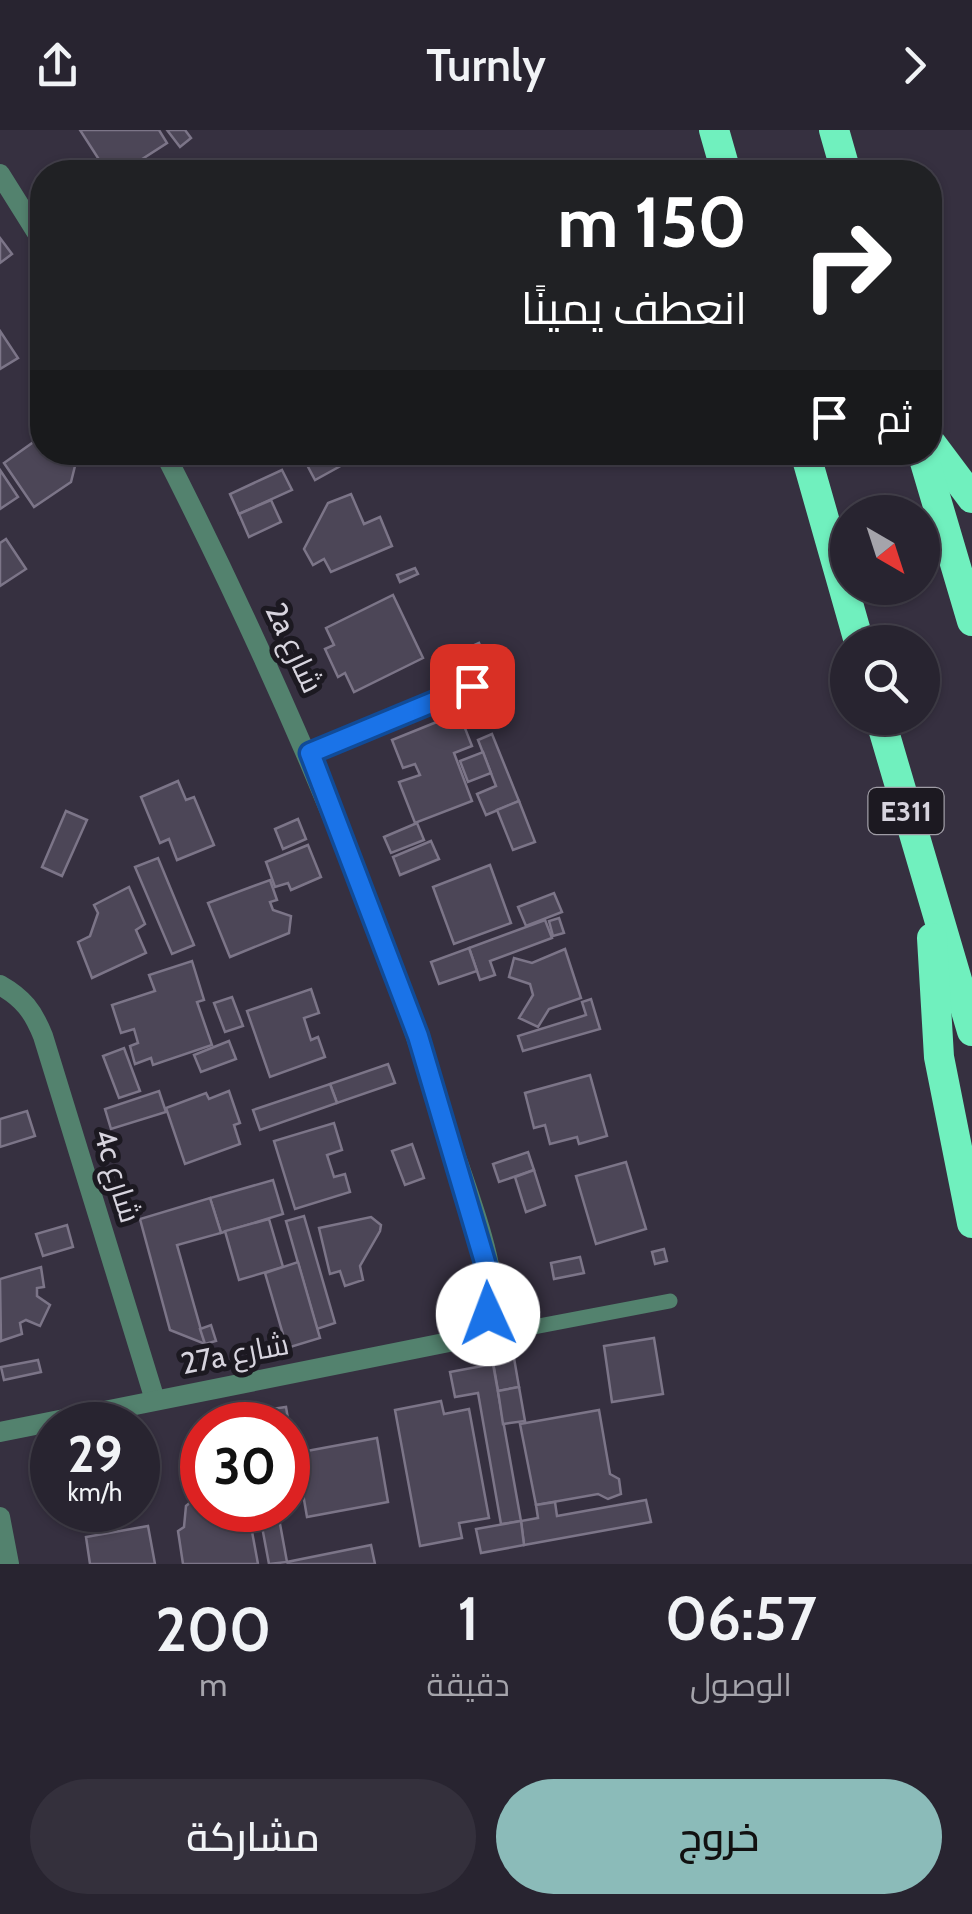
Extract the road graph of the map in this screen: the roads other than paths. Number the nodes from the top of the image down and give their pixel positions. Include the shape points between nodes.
1 (714, 130) edge
2 (834, 130) edge
3 (723, 160) edge
4 (843, 160) edge
5 (0, 174) edge
6 (30, 222) edge
7 (942, 458) edge
8 (170, 465) edge
9 (809, 465) edge
10 (926, 465) edge
11 (972, 498) edge
12 (972, 621) edge
13 (854, 625) edge
14 (472, 686) dead end
15 (885, 735) edge
16 (310, 753) junction
17 (933, 905) junction
18 (0, 985) edge
19 (972, 1031) edge
20 (972, 1223) edge
21 (670, 1301) dead end
22 (478, 1328) junction
23 (155, 1400) junction
24 (0, 1432) edge
25 (0, 1518) edge
26 (9, 1564) edge

1 - 3 highway
2 - 4 highway
5 - 6 street
7 - 11 highway
8 - 16 street, 2a شارع
9 - 13 highway
10 - 12 highway
14 - 16 lane
15 - 17 highway, E311
16 - 22 street, 2a شارع via 418,1036 466,1191 492,1296
17 - 19 highway, E311
17 - 20 highway via 939,1057
18 - 23 street, 4c شارع via 34,1013 43,1036
21 - 22 lane via 502,1333
22 - 23 street, 27a شارع via 446,1344
23 - 24 street, 27a شارع
25 - 26 street

